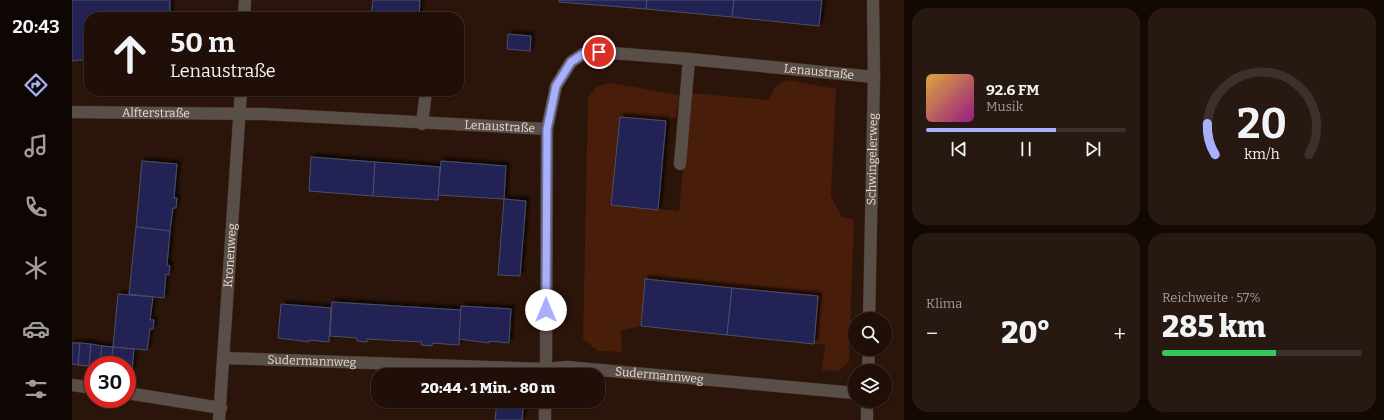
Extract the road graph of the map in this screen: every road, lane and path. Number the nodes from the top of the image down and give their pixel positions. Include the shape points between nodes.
1 (245, 0) edge
2 (873, 0) edge
3 (244, 12) edge
4 (689, 59) junction
5 (874, 77) junction
6 (241, 96) edge
7 (425, 96) edge
8 (72, 112) edge
9 (240, 115) junction
10 (422, 124) junction
11 (547, 129) junction
12 (680, 164) dead end
13 (869, 312) edge
14 (224, 358) junction
15 (454, 368) edge
16 (546, 368) edge
17 (563, 368) edge
18 (578, 368) edge
19 (605, 370) edge
20 (72, 385) edge
21 (84, 387) edge
22 (848, 392) edge
23 (136, 395) edge
24 (545, 408) edge
25 (868, 408) edge
26 (220, 414) edge
27 (545, 420) edge
28 (867, 420) edge

1 - 3 street
2 - 5 street, Schwingelerweg
4 - 5 street, Lenaustraße
4 - 11 street, Lenaustraße via 599,52 583,54 571,62 556,86
4 - 12 street
5 - 13 street, Schwingelerweg
6 - 9 street, Kronenweg
7 - 10 street
8 - 9 street, Alfterstraße
9 - 10 street, Lenaustraße via 264,114
9 - 14 street, Kronenweg
10 - 11 street, Lenaustraße
11 - 16 street
14 - 15 street, Sudermannweg
14 - 26 street, Kronenweg
17 - 18 street, Sudermannweg
19 - 22 street, Sudermannweg
20 - 21 street
23 - 26 street
24 - 27 street
25 - 28 street

